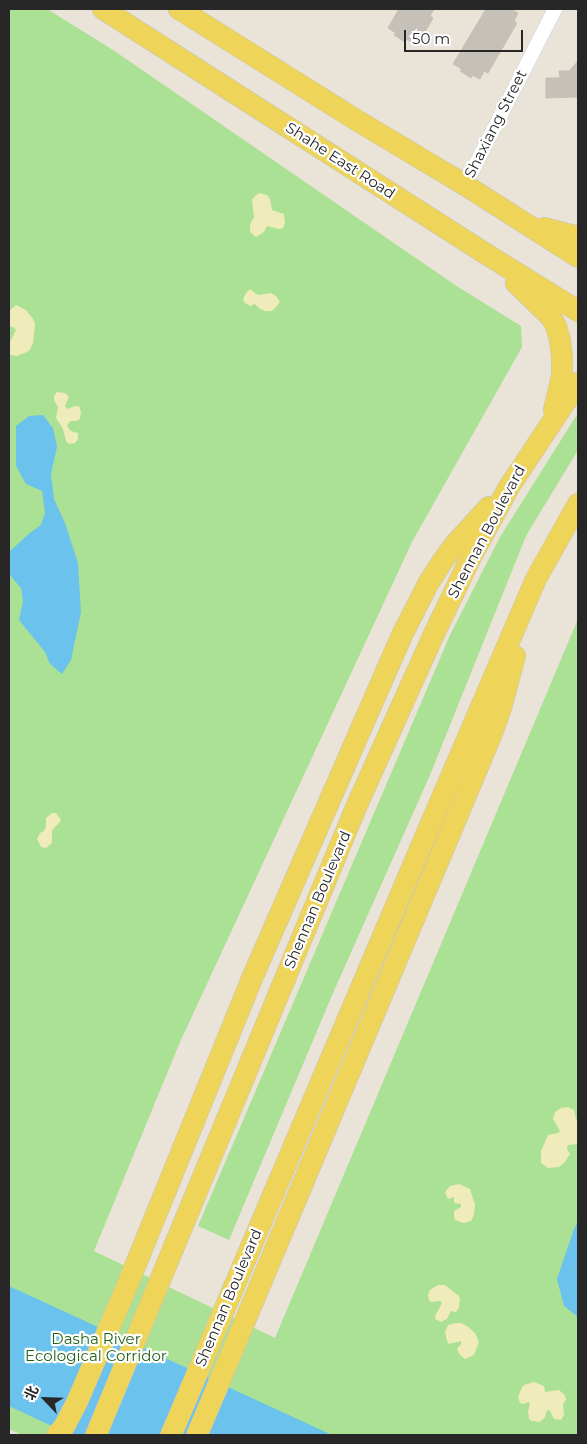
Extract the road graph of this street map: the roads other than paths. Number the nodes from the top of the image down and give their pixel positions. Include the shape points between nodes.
1 (103, 9) edge
2 (179, 9) edge
3 (554, 9) edge
4 (465, 185) junction
5 (516, 218) junction
6 (578, 237) edge
7 (483, 252) junction
8 (578, 257) edge
9 (578, 311) edge
10 (578, 383) edge
11 (551, 423) junction
12 (509, 487) junction
13 (578, 504) edge
14 (573, 516) edge
15 (536, 579) junction
16 (57, 1435) edge
17 (96, 1435) edge
18 (171, 1435) edge
19 (197, 1435) edge

1 - 7 main road, Shahe East Road
2 - 4 main road
3 - 4 street, Shaxiang Street
4 - 5 main road
5 - 6 main road
5 - 8 main road
7 - 9 main road, Shahe East Road
7 - 11 main road via 544,310 556,326 562,376
10 - 11 main road, Shennan Boulevard
11 - 12 main road, Shennan Boulevard
12 - 16 main road via 456,542 428,584 402,635 253,976 77,1402
12 - 17 main road, Shennan Boulevard via 434,634 358,805
13 - 14 main road, Shennan Boulevard
14 - 15 main road, Shennan Boulevard
15 - 18 main road, Shennan Boulevard
15 - 19 main road via 491,736

